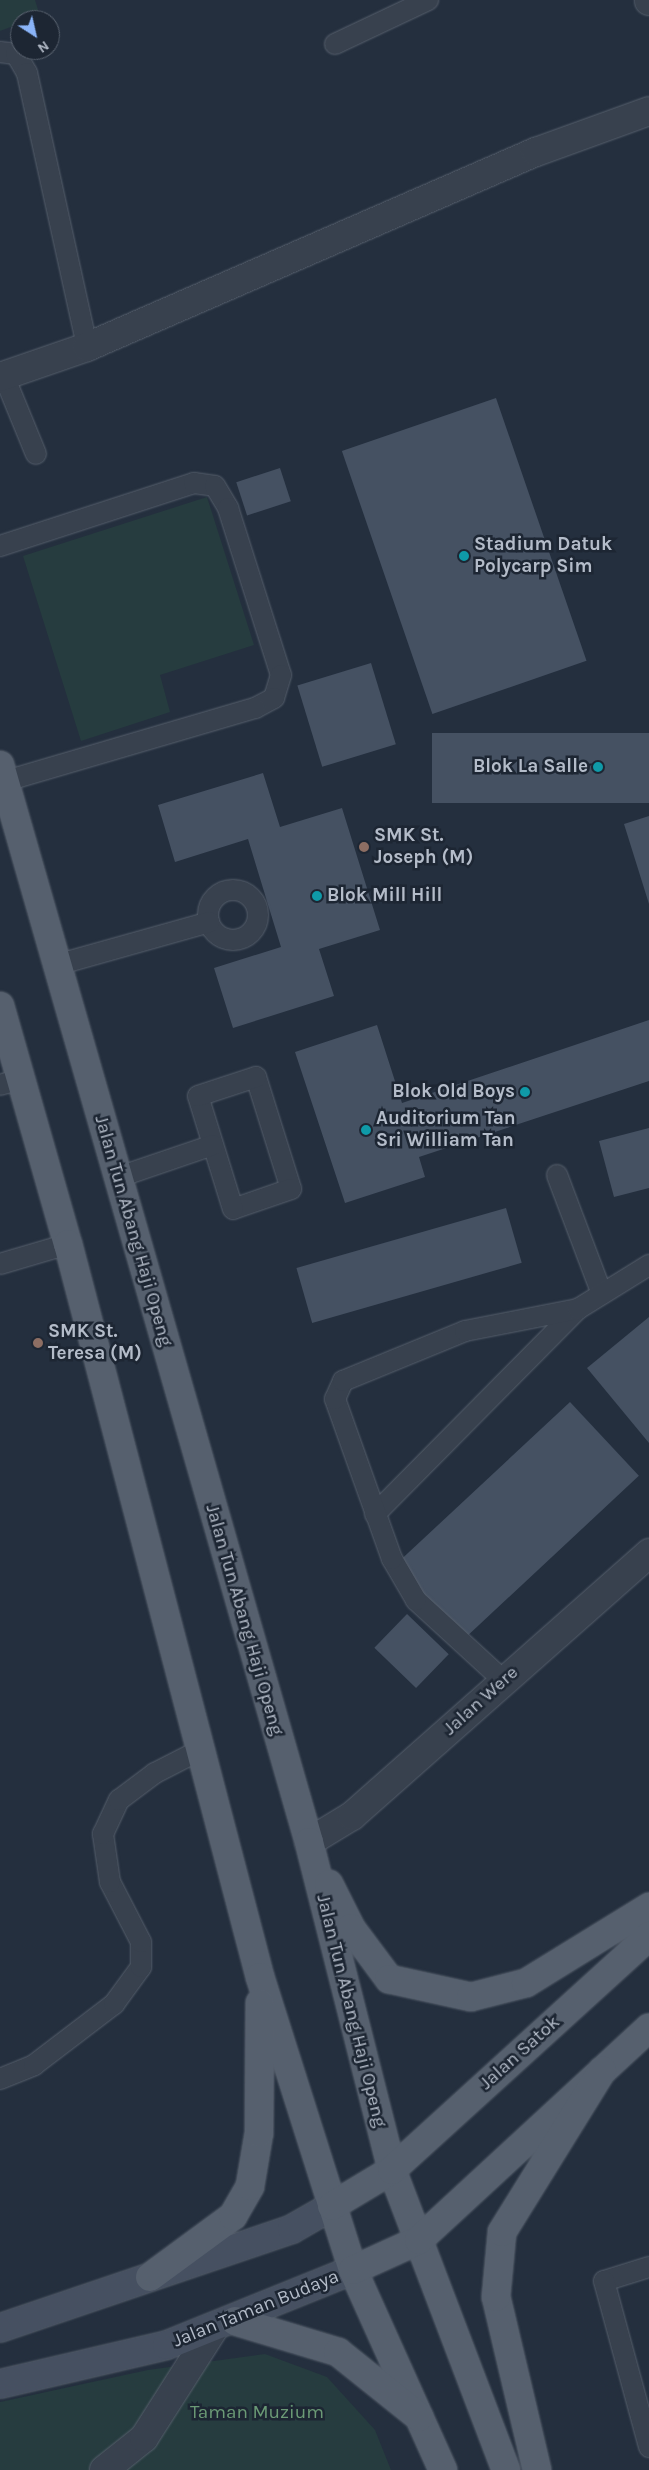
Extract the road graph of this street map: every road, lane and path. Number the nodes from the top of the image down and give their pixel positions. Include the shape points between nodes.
1 (428, 0) edge
2 (335, 44) dead end
3 (0, 52) edge
4 (649, 111) edge
5 (87, 347) junction
6 (2, 376) edge
7 (36, 454) dead end
8 (0, 546) edge
9 (3, 773) edge
10 (209, 922) dead end
11 (60, 964) junction
12 (0, 1006) edge
13 (10, 1082) edge
14 (213, 1145) junction
15 (557, 1175) dead end
16 (116, 1178) junction
17 (68, 1244) junction
18 (0, 1264) edge
19 (649, 1265) edge
20 (602, 1294) junction
21 (578, 1309) junction
22 (375, 1514) junction
23 (649, 1553) edge
24 (504, 1681) junction
25 (202, 1749) junction
26 (309, 1842) junction
27 (649, 1907) edge
28 (649, 1936) edge
29 (260, 1977) junction
30 (649, 2028) edge
31 (602, 2071) junction
32 (0, 2079) edge
33 (392, 2170) junction
34 (332, 2206) junction
35 (419, 2240) junction
36 (649, 2267) edge
37 (353, 2270) junction
38 (150, 2277) junction
39 (224, 2324) junction
40 (0, 2328) edge
41 (0, 2384) edge
42 (424, 2421) junction
43 (649, 2446) edge
44 (104, 2470) edge
45 (443, 2470) edge
46 (506, 2470) edge
47 (537, 2470) edge

1 - 2 lane
3 - 5 lane via 16,54 27,73
4 - 5 street via 536,152
5 - 6 street
6 - 7 lane
8 - 9 lane via 194,483 215,486 228,508 281,675 274,698 255,708
9 - 11 main road, Jalan Tun Abang Haji Openg
10 - 11 lane
11 - 16 main road, Jalan Tun Abang Haji Openg
12 - 13 main road
13 - 17 main road
14 - 14 lane via 198,1096 256,1077 291,1189 233,1208
14 - 16 lane
15 - 20 lane
16 - 26 main road, Jalan Tun Abang Haji Openg
17 - 18 lane
17 - 25 main road
19 - 20 lane
20 - 21 lane
21 - 22 lane
21 - 22 lane via 465,1331 343,1381 335,1399 338,1417
22 - 24 lane via 392,1559 416,1600
23 - 24 street, Jalan Were
24 - 26 street, Jalan Were via 352,1816
25 - 29 main road
25 - 32 lane via 155,1772 119,1800 103,1834 110,1882 141,1942 140,1967 114,2004 34,2065
26 - 27 main road via 351,1928 389,1979 434,1991 471,1997 526,1983
26 - 33 main road, Jalan Tun Abang Haji Openg
28 - 33 main road, Jalan Satok
29 - 34 main road
29 - 38 main road via 260,2133 250,2186 232,2216
30 - 31 main road
31 - 35 main road
31 - 47 main road via 502,2232 496,2297
33 - 34 main road
33 - 35 main road, Jalan Tun Abang Haji Openg
34 - 37 main road
34 - 38 main road via 292,2229
35 - 37 main road, Jalan Taman Budaya
35 - 46 main road, Jalan Tun Abang Haji Openg
36 - 43 lane via 604,2281
37 - 39 main road, Jalan Taman Budaya
37 - 42 main road
38 - 40 main road
39 - 41 main road, Jalan Taman Budaya via 167,2345
39 - 42 main road via 338,2352
39 - 44 street via 144,2438
42 - 45 main road

